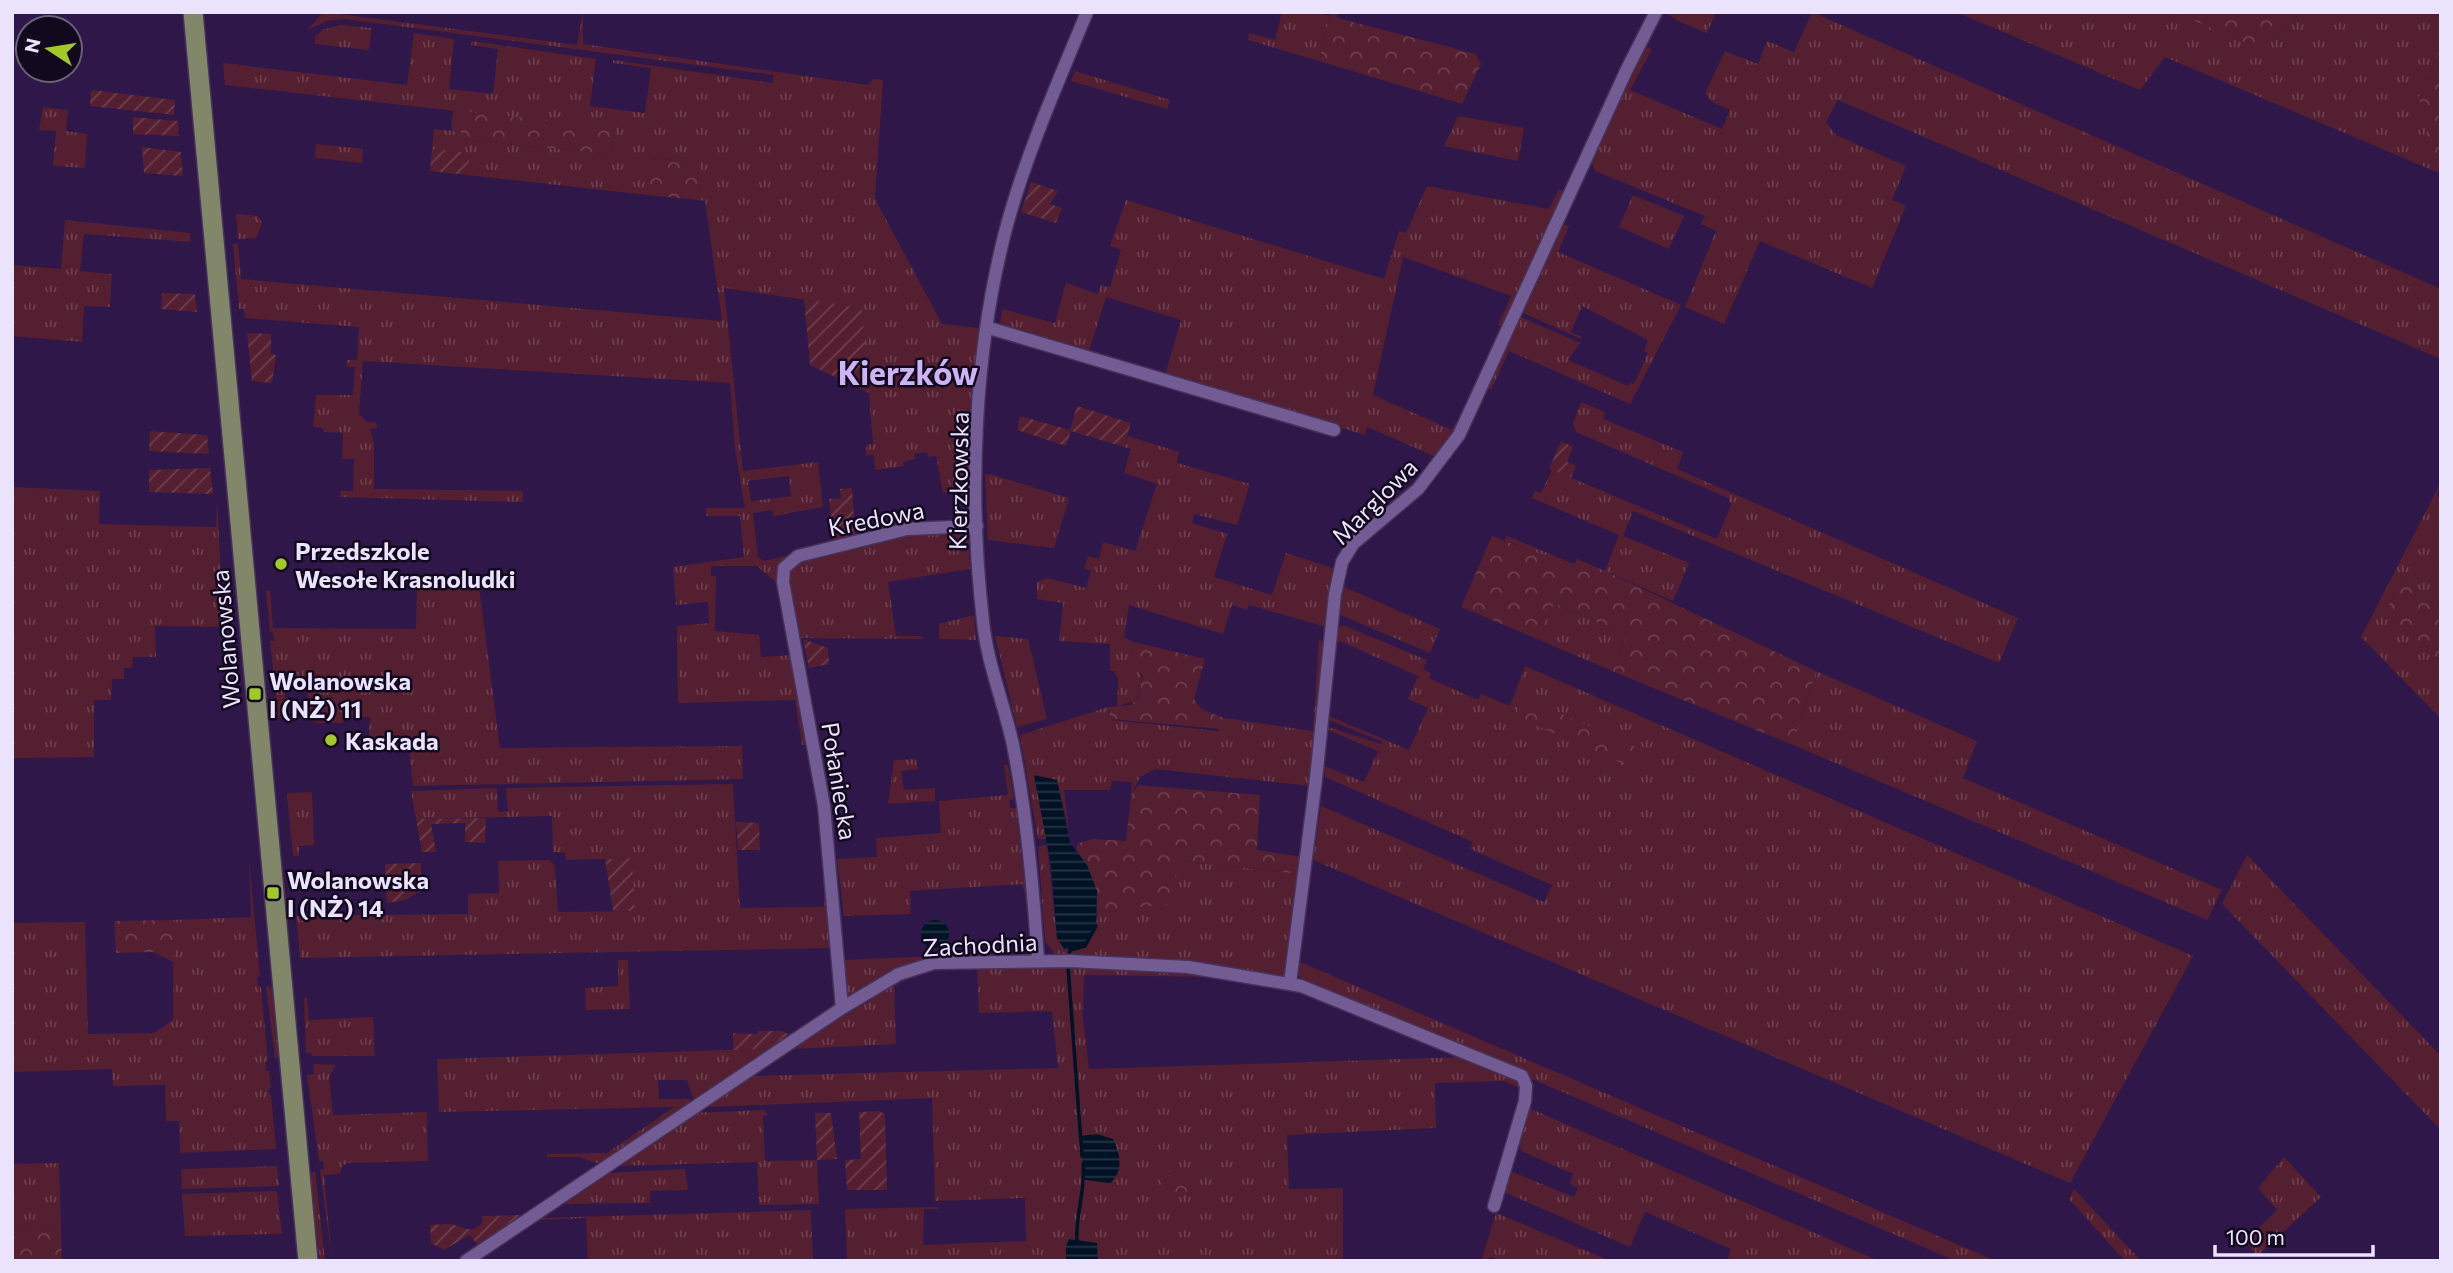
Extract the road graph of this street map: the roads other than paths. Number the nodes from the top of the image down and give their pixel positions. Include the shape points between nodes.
1 (193, 12) edge
2 (1087, 12) edge
3 (1656, 12) edge
4 (989, 328) junction
5 (1334, 430) dead end
6 (976, 526) junction
7 (787, 563) joint
8 (1038, 960) junction
9 (1290, 983) junction
10 (842, 1008) junction
11 (1494, 1206) dead end
12 (308, 1261) edge
13 (466, 1261) edge

1 - 12 main road, Wolanowska
2 - 4 street, Kierzkowska via 1009,217
3 - 9 street, Marglowa via 1459,435 1418,489 1353,544 1342,562
4 - 5 street
4 - 6 street, Kierzkowska via 977,439
6 - 7 street, Kredowa via 907,529 798,556
6 - 8 street, Kierzkowska via 986,641 1011,734 1029,843
7 - 10 street, Połaniecka via 783,582 824,806
8 - 9 street, Zachodnia via 1162,965
8 - 10 street, Zachodnia via 919,966
9 - 11 street, Zachodnia via 1522,1076 1525,1101
10 - 13 street, Zachodnia

